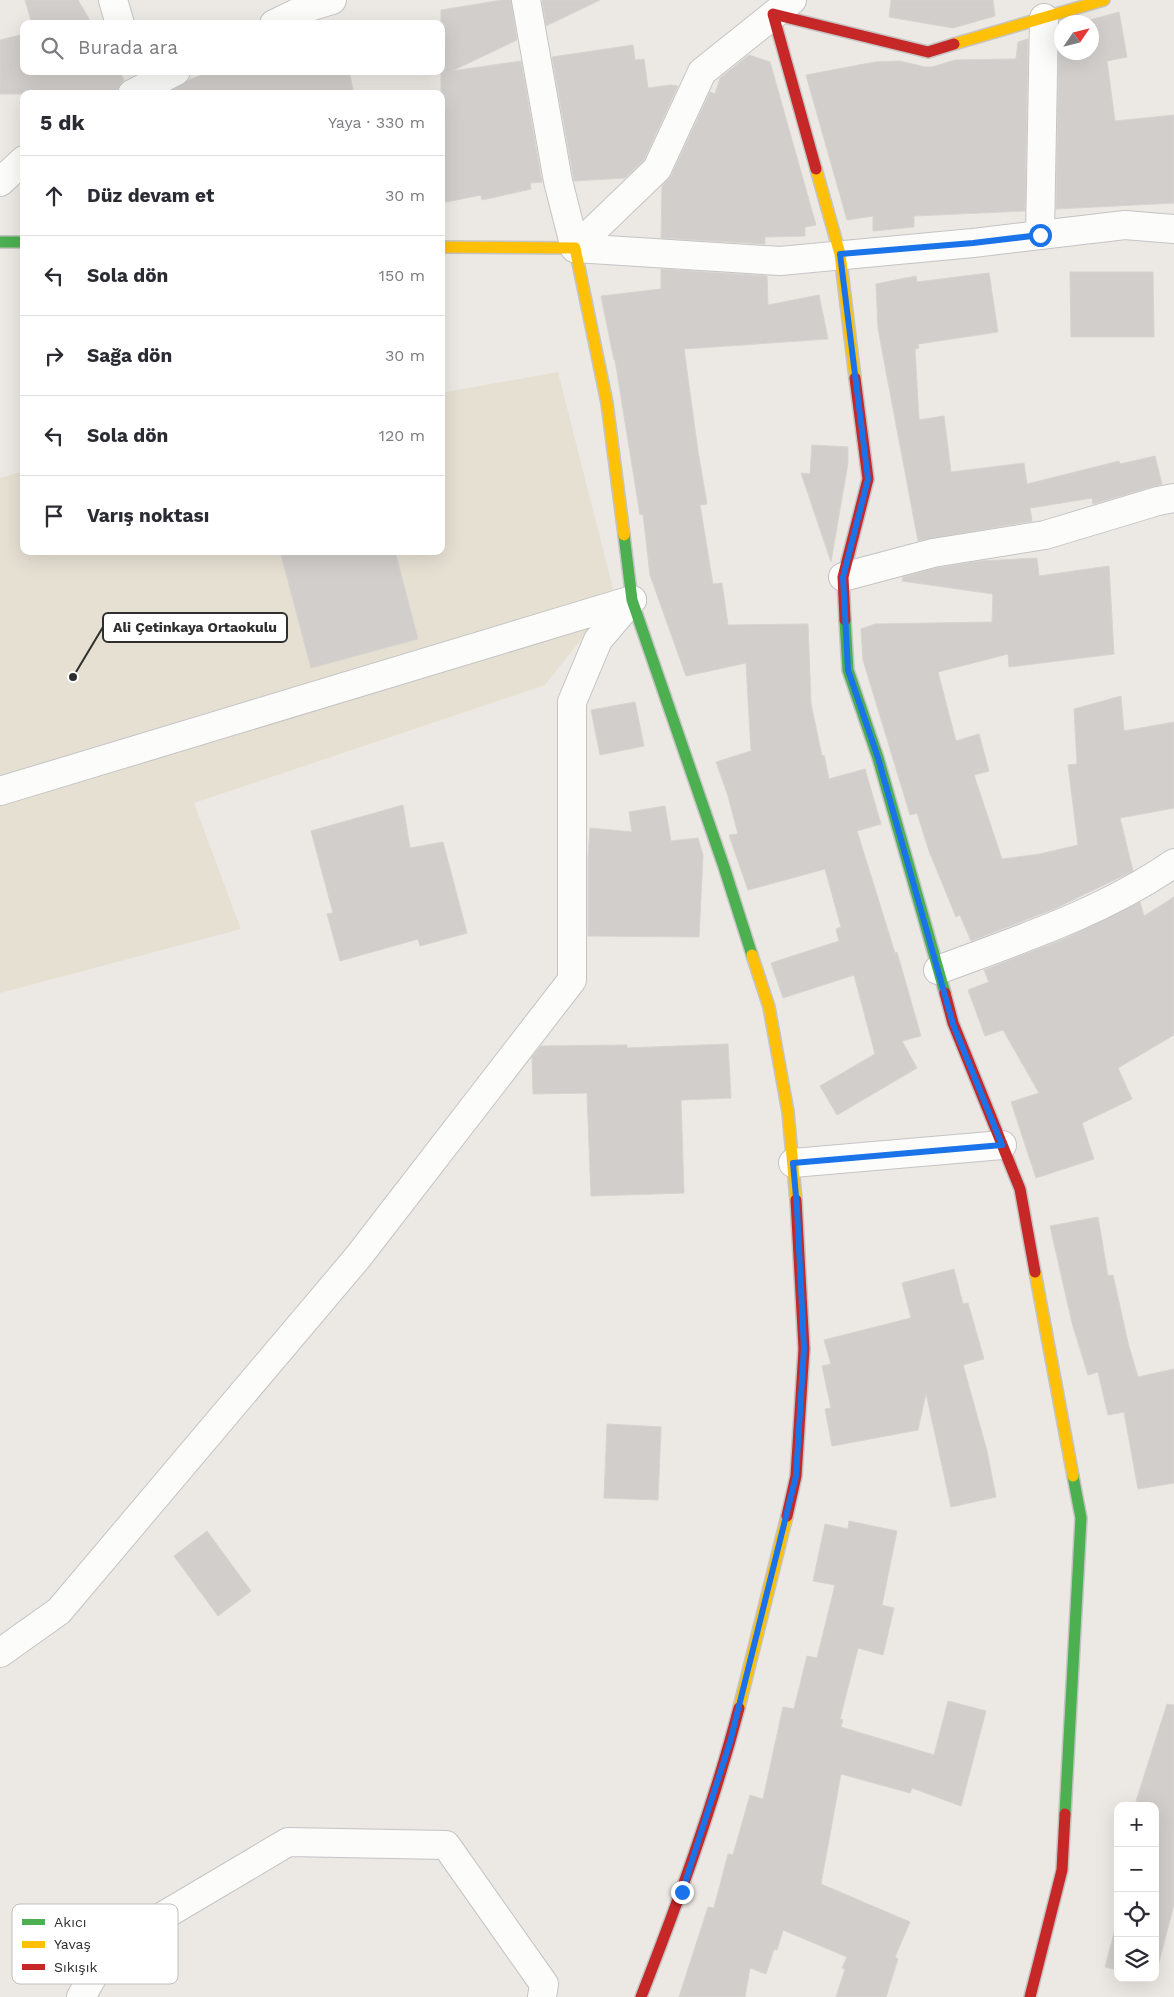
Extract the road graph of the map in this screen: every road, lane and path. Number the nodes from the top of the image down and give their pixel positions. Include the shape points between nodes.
1 (113, 0) edge
2 (332, 0) edge
3 (526, 0) edge
4 (1104, 0) edge
5 (783, 7) edge
6 (1044, 18) junction
7 (119, 20) edge
8 (282, 20) edge
9 (164, 75) edge
10 (135, 85) edge
11 (20, 164) edge
12 (0, 182) edge
13 (1174, 229) edge
14 (1040, 235) junction
15 (0, 242) edge
16 (20, 242) edge
17 (445, 247) edge
18 (575, 248) junction
19 (840, 254) junction
20 (1174, 498) edge
21 (843, 577) junction
22 (632, 600) junction
23 (0, 791) edge
24 (1174, 863) edge
25 (938, 970) junction
26 (1002, 1145) junction
27 (793, 1163) junction
28 (0, 1653) edge
29 (178, 1907) edge
30 (88, 1984) edge
31 (81, 1997) edge
32 (542, 1997) edge
33 (641, 1997) edge
34 (1030, 1997) edge

1 - 7 street
2 - 8 street
3 - 18 street via 558,181
4 - 6 street
5 - 6 street via 928,52
5 - 18 street via 702,72 656,169
5 - 19 street
6 - 14 street
9 - 10 street
11 - 12 street
13 - 14 street via 1125,225
14 - 19 street
15 - 16 street
17 - 18 street
18 - 19 street via 780,260
18 - 22 street via 607,403
19 - 21 street via 868,479
20 - 21 street via 1045,536 933,553
21 - 25 street via 848,670 878,758
22 - 23 street
22 - 27 street via 769,1006 788,1112
22 - 28 street via 598,640 572,702 572,980 358,1257 59,1611
24 - 25 street via 1149,880 1049,929
25 - 26 street via 953,1024
26 - 27 street
26 - 34 street via 1020,1189 1081,1518 1062,1870
27 - 33 street via 804,1348 796,1476 730,1742 682,1892
29 - 32 street via 288,1842 446,1845 544,1984
30 - 31 street

